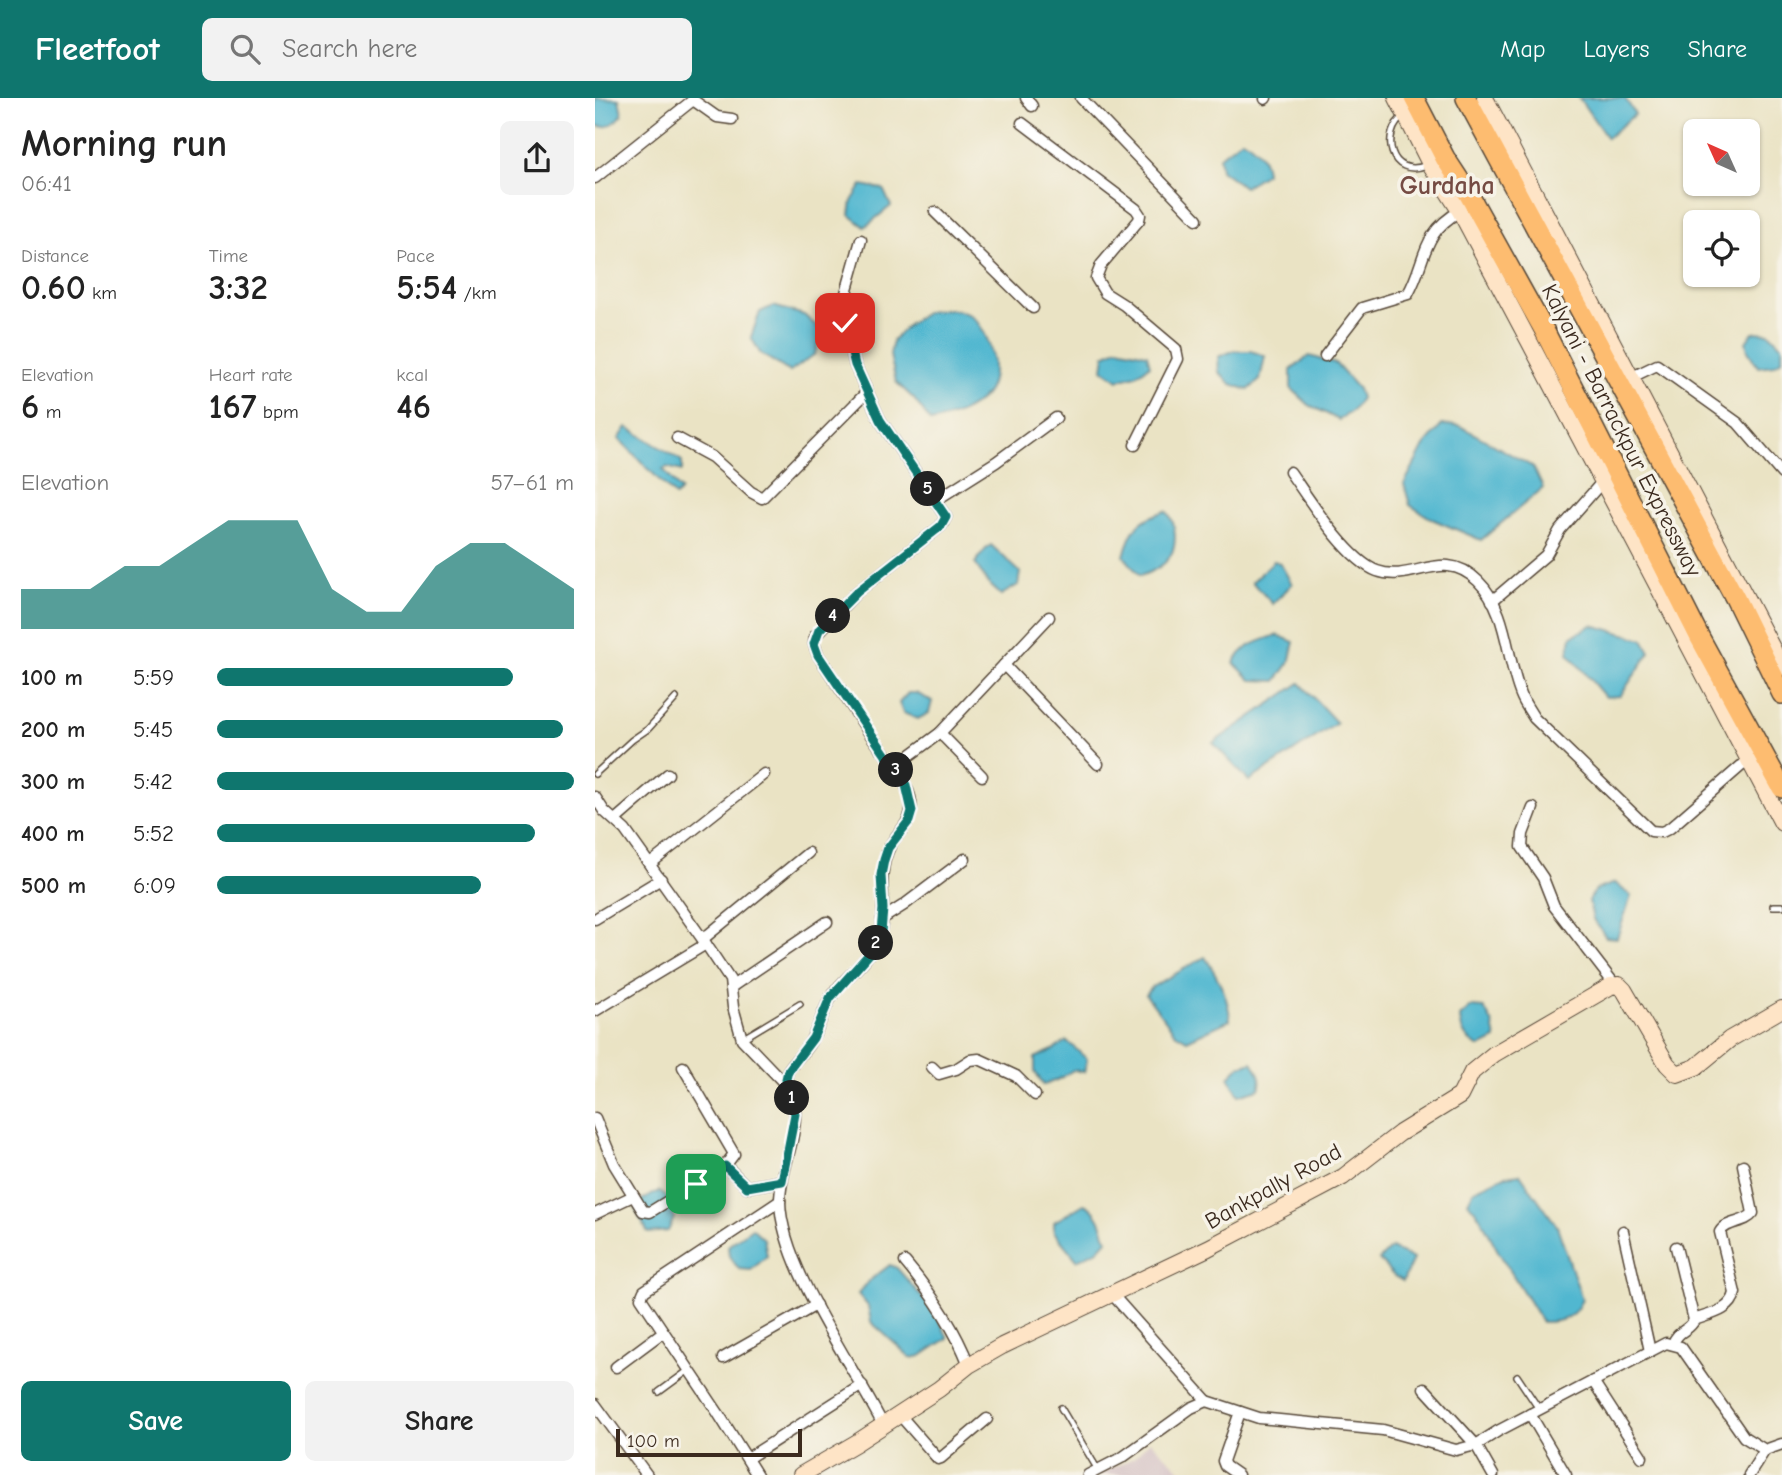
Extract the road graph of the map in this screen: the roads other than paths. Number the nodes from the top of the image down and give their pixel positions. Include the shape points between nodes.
1 (1081, 98) edge
2 (1397, 98) edge
3 (1466, 98) edge
4 (1485, 98) edge
5 (1410, 106) edge
6 (732, 119) dead end
7 (1022, 123) dead end
8 (1430, 164) junction
9 (595, 178) edge
10 (1460, 211) junction
11 (935, 212) dead end
12 (1197, 219) dead end
13 (861, 240) dead end
14 (1033, 308) dead end
15 (1325, 356) dead end
16 (1632, 377) junction
17 (867, 392) junction
18 (1055, 418) dead end
19 (677, 438) dead end
20 (1135, 445) dead end
21 (1290, 472) dead end
22 (1782, 474) edge
23 (1602, 482) junction
24 (936, 500) junction
25 (1492, 601) junction
26 (1049, 617) dead end
27 (1005, 665) junction
28 (1782, 667) edge
29 (1782, 694) edge
30 (676, 698) dead end
31 (940, 733) junction
32 (1750, 761) junction
33 (1098, 764) dead end
34 (894, 767) junction
35 (595, 774) edge
36 (668, 774) dead end
37 (764, 774) dead end
38 (982, 776) dead end
39 (1782, 788) edge
40 (595, 797) edge
41 (1533, 808) dead end
42 (615, 820) junction
43 (1782, 823) edge
44 (808, 853) dead end
45 (965, 859) dead end
46 (650, 864) junction
47 (661, 879) junction
48 (1782, 905) edge
49 (1773, 906) dead end
50 (595, 919) edge
51 (882, 919) junction
52 (827, 922) dead end
53 (705, 941) junction
54 (1615, 985) junction
55 (731, 987) junction
56 (800, 1004) dead end
57 (1782, 1009) edge
58 (595, 1011) edge
59 (742, 1039) junction
60 (683, 1067) dead end
61 (932, 1067) dead end
62 (788, 1087) junction
63 (1035, 1095) dead end
64 (595, 1118) edge
65 (1744, 1164) dead end
66 (725, 1166) junction
67 (782, 1181) junction
68 (633, 1196) junction
69 (780, 1201) junction
70 (595, 1214) edge
71 (1623, 1231) dead end
72 (1676, 1247) dead end
73 (905, 1262) dead end
74 (1111, 1293) junction
75 (816, 1304) junction
76 (1694, 1320) junction
77 (663, 1332) junction
78 (1672, 1344) junction
79 (1650, 1351) junction
80 (723, 1358) dead end
81 (969, 1365) junction
82 (616, 1367) dead end
83 (689, 1370) junction
84 (1517, 1376) dead end
85 (1593, 1381) junction
86 (862, 1385) junction
87 (1424, 1388) dead end
88 (659, 1392) dead end
89 (1207, 1401) junction
90 (595, 1404) edge
91 (1061, 1408) dead end
92 (1240, 1412) junction
93 (1535, 1412) junction
94 (899, 1415) junction
95 (987, 1419) dead end
96 (883, 1425) junction
97 (1782, 1444) edge
98 (1476, 1445) junction
99 (1765, 1450) junction
100 (1642, 1457) dead end
101 (748, 1458) junction
102 (821, 1470) edge
103 (1093, 1472) edge
104 (647, 1475) edge
105 (757, 1475) edge
106 (801, 1475) edge
107 (1238, 1475) edge
108 (1493, 1475) edge
109 (1566, 1475) edge
110 (1749, 1475) edge

1 - 12 street
2 - 5 street
3 - 29 highway, Kalyani - Barrackpur Expressway
4 - 16 street
5 - 8 street
5 - 8 lane via 1395,126 1391,140 1394,156 1409,169
5 - 39 highway, Kalyani - Barrackpur Expressway via 1468,193 1544,330 1700,638
6 - 9 street via 717,117 693,100
7 - 20 street via 1140,215 1096,278 1105,293 1178,354
8 - 10 street
10 - 15 street via 1439,226 1408,294 1362,308
10 - 23 street
11 - 14 street
13 - 17 street via 846,293 845,323
16 - 22 street via 1657,365 1738,423
16 - 28 street
17 - 19 street via 762,498 712,457
17 - 24 street via 880,420
18 - 24 street
21 - 25 street via 1360,562 1387,574 1432,566 1466,569
23 - 25 street via 1560,530 1546,555
23 - 32 street
24 - 34 street via 946,517 941,526 857,592 815,636 818,655
25 - 32 street via 1521,695 1534,718 1651,831 1670,828
26 - 27 street
27 - 31 street
27 - 33 street
30 - 35 lane
31 - 34 street
31 - 38 street
32 - 43 street
34 - 51 street via 906,785 912,811 884,860
36 - 42 street
37 - 46 street
40 - 42 street
41 - 54 street via 1523,847 1555,906
42 - 46 street
44 - 53 street
45 - 51 street
46 - 47 street
47 - 50 street
47 - 53 street
48 - 49 lane
51 - 62 street via 871,952 830,998 813,1038 788,1071
52 - 55 street
53 - 55 street
53 - 58 street
54 - 57 street via 1624,990 1677,1074 1696,1067
54 - 74 street, Bankpally Road via 1494,1054 1472,1072 1461,1096 1400,1133 1343,1177
55 - 59 street
56 - 59 lane
59 - 62 street
60 - 66 street via 734,1154
61 - 63 street via 939,1074 979,1059 1016,1076
62 - 67 street via 795,1114
64 - 68 street
65 - 76 street via 1753,1213 1720,1232 1734,1299 1726,1308
66 - 67 street via 747,1187
66 - 68 street via 650,1212 641,1209
67 - 69 street
68 - 70 street
69 - 75 street via 790,1250
69 - 77 street via 644,1291 641,1298
71 - 79 street
72 - 76 street
73 - 81 street via 944,1312
74 - 81 street, Bankpally Road
74 - 89 street
75 - 80 street
75 - 86 street
76 - 78 street
77 - 82 street
77 - 83 street
78 - 79 street
78 - 99 street via 1681,1348 1744,1437
79 - 85 street
81 - 94 street, Bankpally Road
83 - 88 lane
83 - 101 street
84 - 93 lane
85 - 93 street
85 - 100 street
86 - 96 street
86 - 101 street
87 - 98 street
89 - 92 street
89 - 103 street
90 - 104 street
91 - 103 lane
92 - 98 street via 1259,1418 1383,1430 1456,1450
92 - 107 street via 1223,1461
93 - 98 street
93 - 109 street
94 - 95 street via 938,1459
94 - 96 street, Bankpally Road
96 - 102 street, Bankpally Road
97 - 99 street
98 - 108 street
99 - 110 street
101 - 105 street
102 - 106 street, Bankpally Road

